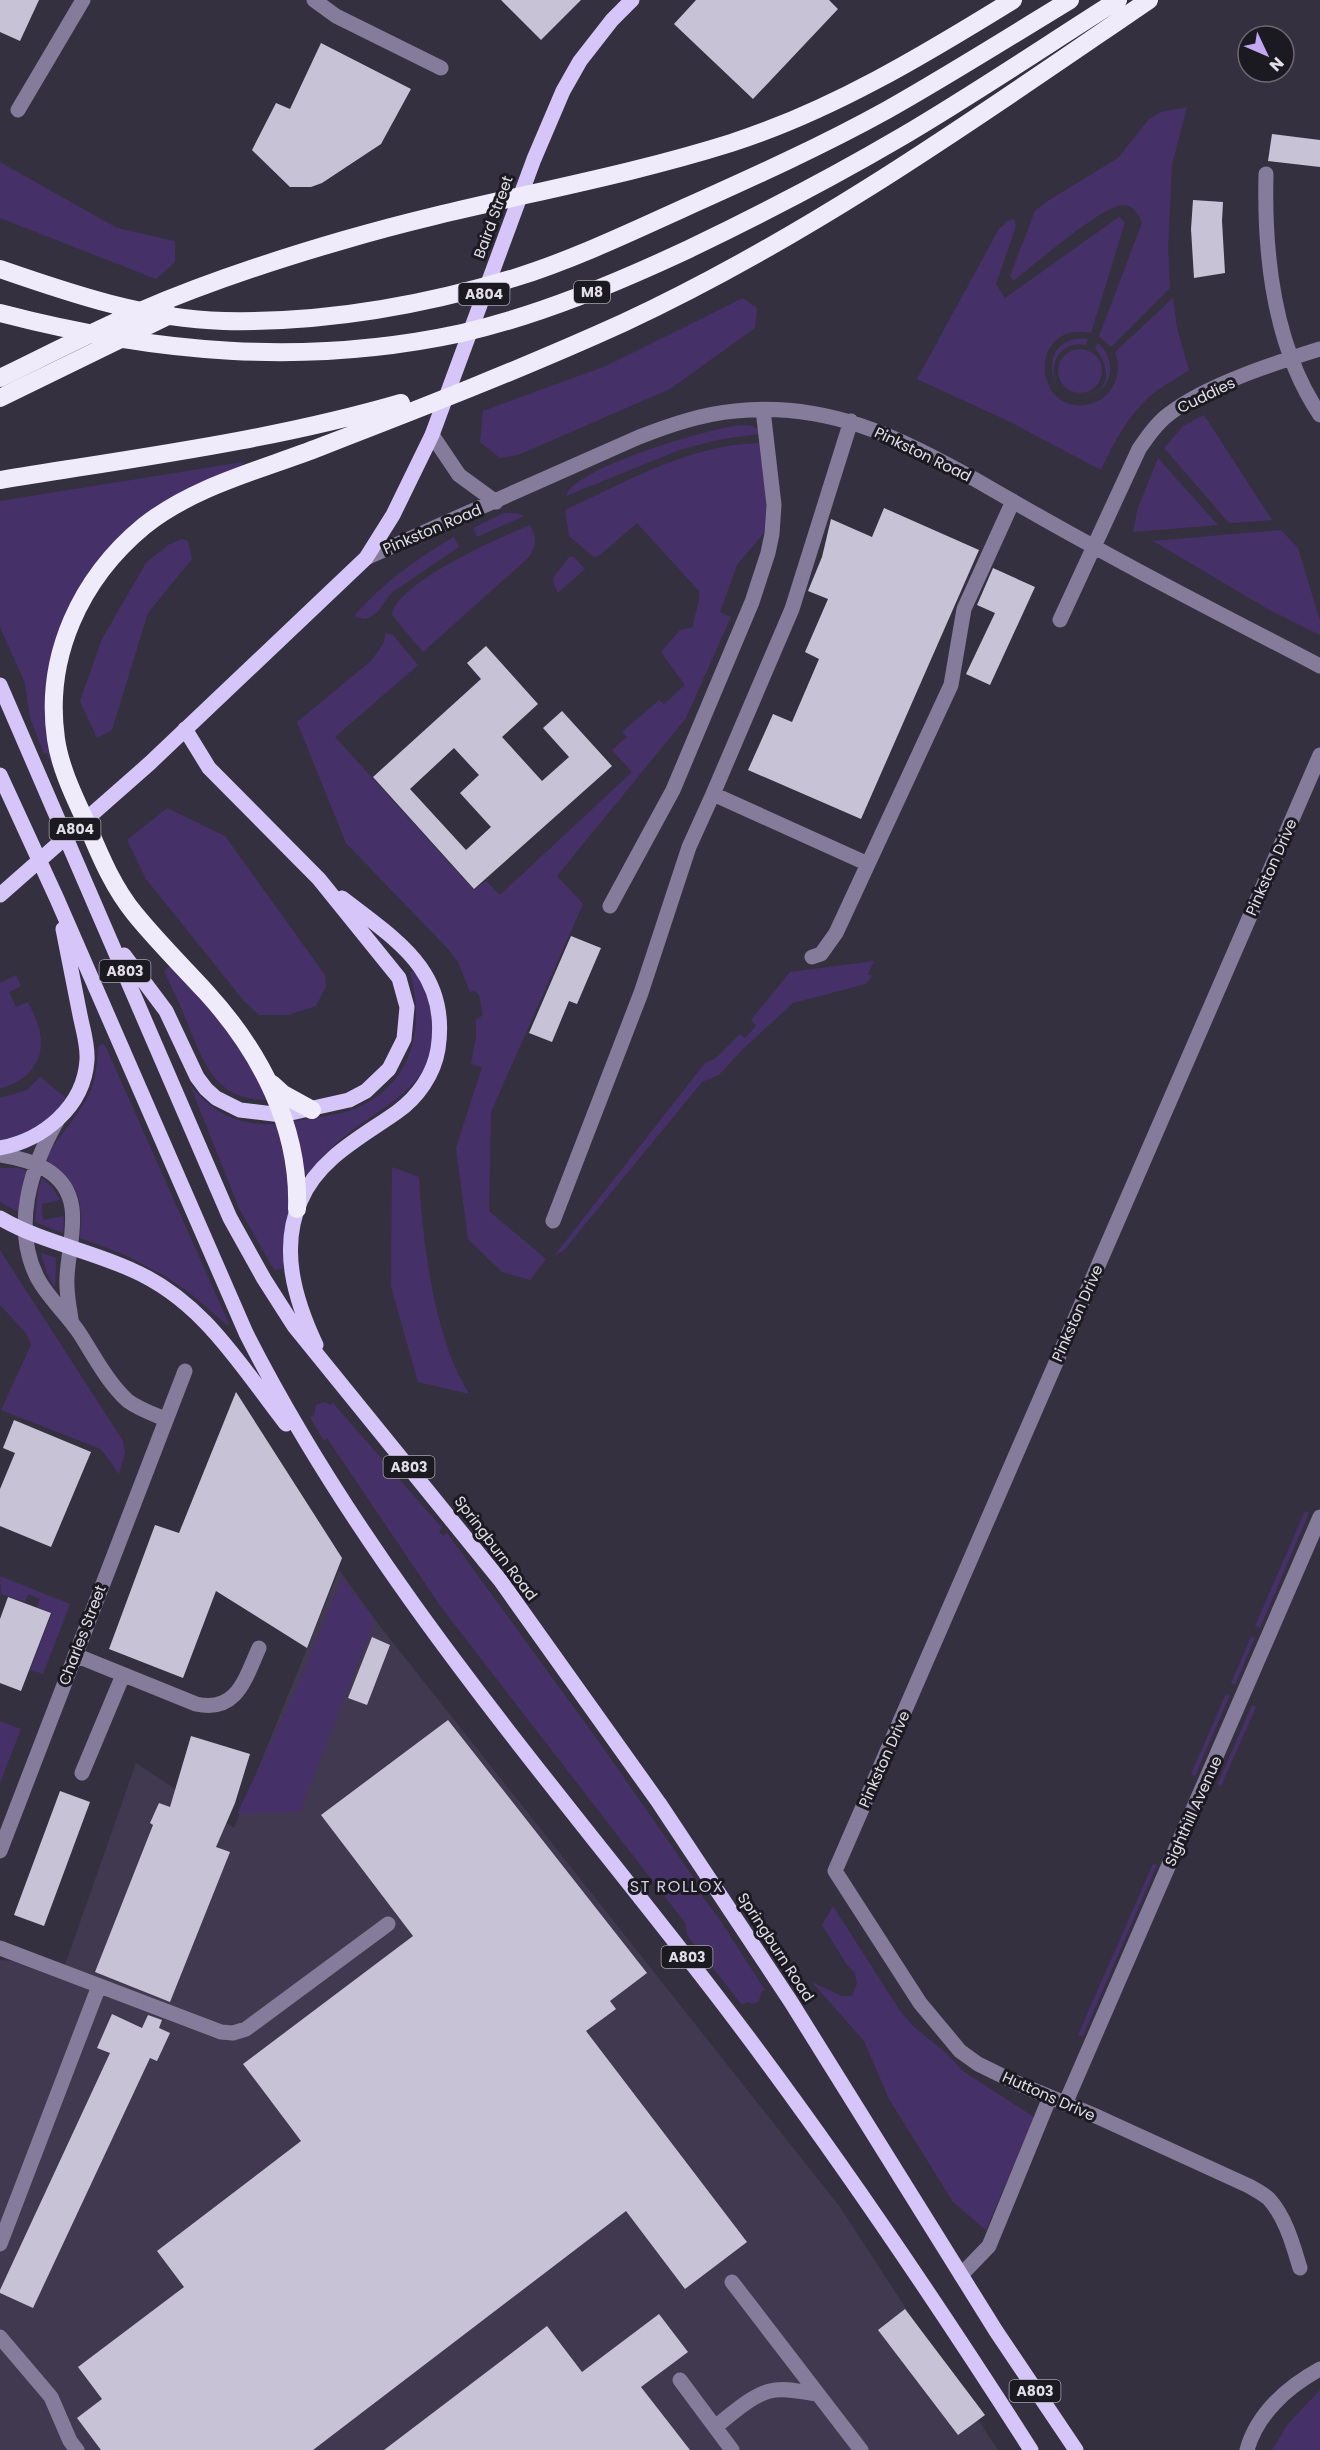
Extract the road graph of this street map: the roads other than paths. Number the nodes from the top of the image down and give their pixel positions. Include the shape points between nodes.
1 (83, 0) edge
2 (314, 0) edge
3 (632, 0) edge
4 (1013, 0) edge
5 (1070, 0) edge
6 (1118, 0) edge
7 (1149, 0) edge
8 (441, 69) dead end
9 (18, 110) dead end
10 (1266, 174) dead end
11 (285, 259) junction
12 (0, 269) edge
13 (0, 313) edge
14 (1320, 349) edge
15 (1292, 358) junction
16 (515, 369) junction
17 (0, 378) edge
18 (0, 398) edge
19 (763, 410) junction
20 (1320, 415) edge
21 (851, 421) junction
22 (433, 432) junction
23 (0, 480) edge
24 (1012, 501) junction
25 (496, 502) junction
26 (1094, 547) junction
27 (366, 558) junction
28 (1060, 620) dead end
29 (1320, 666) edge
30 (0, 685) edge
31 (184, 729) junction
32 (1320, 755) edge
33 (0, 775) edge
34 (713, 794) junction
35 (868, 864) junction
36 (318, 879) junction
37 (0, 896) edge
38 (57, 899) junction
39 (610, 906) dead end
40 (110, 937) junction
41 (812, 957) dead end
42 (270, 1083) junction
43 (312, 1110) junction
44 (282, 1115) junction
45 (57, 1121) junction
46 (0, 1149) edge
47 (0, 1155) edge
48 (36, 1163) junction
49 (297, 1209) junction
50 (0, 1218) edge
51 (553, 1221) dead end
52 (27, 1232) junction
53 (69, 1247) junction
54 (72, 1322) junction
55 (185, 1371) dead end
56 (351, 1399) junction
57 (165, 1419) junction
58 (327, 1476) junction
59 (1320, 1517) edge
60 (259, 1648) dead end
61 (75, 1655) junction
62 (123, 1675) junction
63 (82, 1773) dead end
64 (0, 1851) edge
65 (835, 1871) joint
66 (388, 1924) dead end
67 (0, 1948) edge
68 (99, 1986) junction
69 (1050, 2097) junction
70 (1065, 2104) junction
71 (0, 2244) edge
72 (1300, 2268) dead end
73 (962, 2275) junction
74 (732, 2282) dead end
75 (0, 2337) edge
76 (1320, 2369) edge
77 (680, 2380) dead end
78 (816, 2394) junction
79 (715, 2427) junction
80 (77, 2450) edge
81 (732, 2450) edge
82 (861, 2450) edge
83 (1031, 2450) edge
84 (1076, 2450) edge
85 (1247, 2450) edge

1 - 9 street
2 - 8 street via 336,16
3 - 22 main road, Baird Street / A804 via 580,61 563,92 534,159
4 - 11 highway via 910,62 787,122 734,142 586,182 410,222
5 - 12 highway via 884,111 773,167 565,260 444,297 298,319 222,321 111,305
6 - 13 highway, M8 via 905,135 758,216 651,267 520,317 462,333 410,341 352,348 244,352 142,344
7 - 16 highway via 915,158 751,257 653,309
10 - 15 street via 1265,214 1272,286
11 - 17 highway via 140,311
11 - 18 highway
14 - 15 street, Cuddies
15 - 20 street
15 - 26 street, Cuddies via 1202,394 1160,422 1139,449
16 - 23 highway via 311,427 150,458
16 - 42 highway via 231,479 153,520 126,542 93,580 62,644 54,687 56,740 70,788 107,872 135,914 229,1019
19 - 21 street, Pinkston Road via 816,413
19 - 25 street, Pinkston Road via 677,423
19 - 39 street via 774,505 772,534 762,571 674,790
21 - 24 street, Pinkston Road via 908,444
21 - 34 street via 792,609
22 - 25 street via 459,475
22 - 27 main road, Baird Street / A804 via 393,515
24 - 26 street, Pinkston Road
24 - 35 street via 964,609 951,685
25 - 27 street, Pinkston Road
26 - 28 street
26 - 29 street, Pinkston Road
27 - 31 main road, A804
30 - 40 main road, A803
31 - 36 main road, A803 via 209,768
31 - 37 main road, A804
32 - 65 street, Pinkston Drive
33 - 38 main road, A803
34 - 35 street
34 - 51 street via 689,847 641,993
35 - 41 street via 832,939 821,954
36 - 43 main road via 399,978 407,1006 404,1039 398,1055 378,1082 349,1100
36 - 49 main road, A803 via 404,946 418,963 437,999 440,1038 433,1069 424,1084 398,1112 331,1159 307,1188
38 - 45 main road via 87,1060 75,1099
38 - 58 main road, A803 via 246,1333
40 - 44 main road via 166,1011 206,1089 240,1110
40 - 56 main road, A803 via 236,1228 288,1318
42 - 43 highway
42 - 44 highway
43 - 44 main road
44 - 49 highway via 297,1177
45 - 46 main road via 33,1138
45 - 48 street
47 - 48 street
48 - 52 street via 28,1193
48 - 53 street via 53,1174 70,1198
49 - 56 main road, A803 via 290,1249 292,1280 317,1348 328,1370
50 - 52 main road
52 - 53 main road
52 - 54 street via 30,1258 39,1281
53 - 54 street via 67,1289
53 - 58 main road via 133,1270 183,1301 223,1339
54 - 57 street via 120,1392 140,1408
55 - 57 street, Charles Street
56 - 73 main road, Springburn Road / A803 via 500,1580 659,1803 791,2002
57 - 61 street, Charles Street
58 - 83 main road, A803 via 451,1652 811,2122 922,2282
59 - 70 street, Sighthill Avenue
60 - 62 street via 239,1689 226,1703 211,1708
61 - 62 street
61 - 64 street, Charles Street
62 - 63 street
65 - 69 street, Huttons Drive via 920,2003 960,2051 978,2064
66 - 68 street via 239,2032 221,2032
67 - 68 street
68 - 71 street
69 - 70 street, Huttons Drive
69 - 73 street via 989,2246
70 - 72 street, Huttons Drive via 1250,2186 1268,2198 1282,2219
73 - 84 main road, Springburn Road / A803
74 - 78 street
75 - 80 street via 51,2397
76 - 85 street via 1271,2407 1251,2435
77 - 79 street
78 - 79 street via 771,2391
78 - 82 street
79 - 81 street

